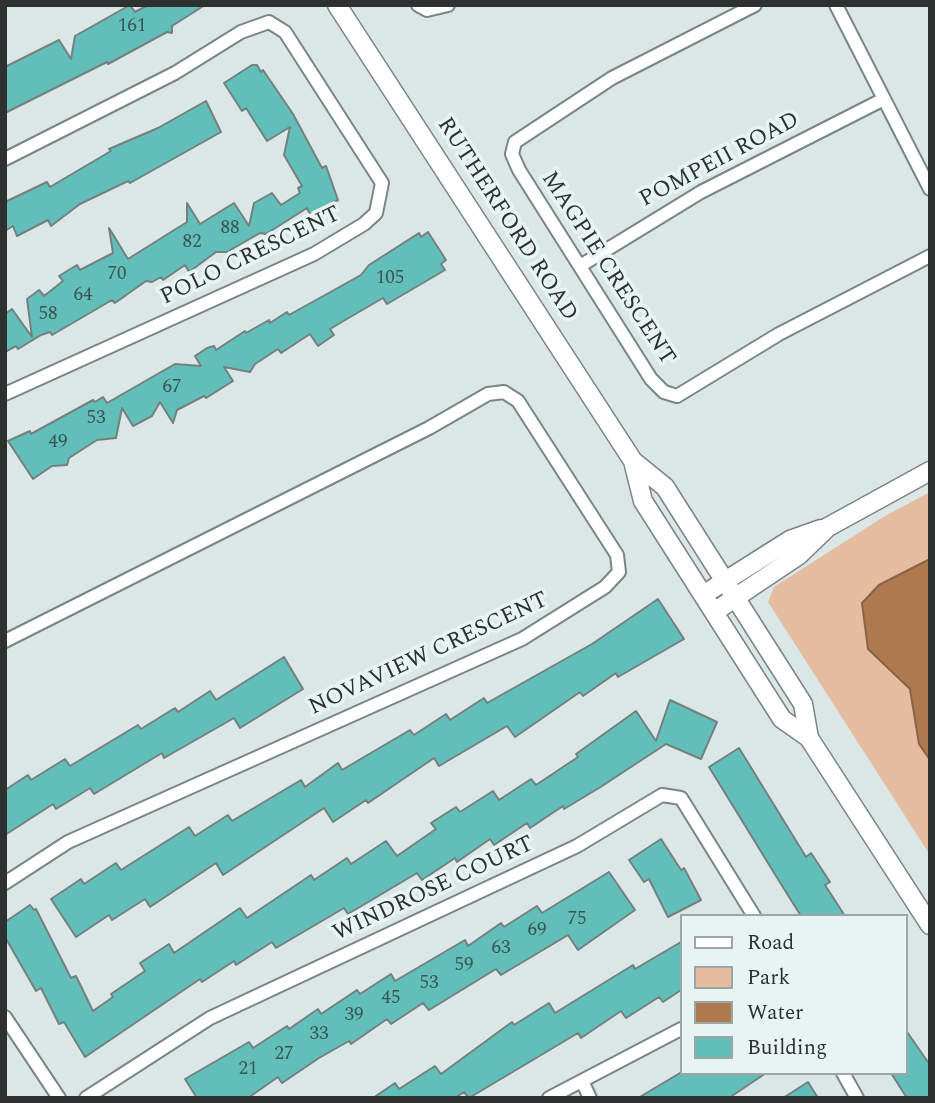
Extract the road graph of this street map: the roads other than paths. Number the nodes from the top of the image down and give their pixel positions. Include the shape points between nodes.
1 (337, 5) edge
2 (418, 5) edge
3 (448, 5) edge
4 (755, 5) edge
5 (836, 5) edge
6 (884, 99) junction
7 (5, 159) edge
8 (930, 189) edge
9 (930, 256) edge
10 (580, 266) junction
11 (5, 394) edge
12 (633, 461) junction
13 (930, 471) edge
14 (828, 527) junction
15 (725, 581) junction
16 (703, 595) junction
17 (736, 597) junction
18 (714, 612) junction
19 (5, 641) edge
20 (809, 738) junction
21 (5, 883) edge
22 (753, 914) edge
23 (930, 925) edge
24 (6, 1019) edge
25 (680, 1030) edge
26 (844, 1075) edge
27 (582, 1082) junction
28 (59, 1098) edge
29 (86, 1098) edge
30 (549, 1098) edge
31 (590, 1098) edge
32 (857, 1098) edge

1 - 12 main road, RUTHERFORD ROAD
2 - 3 street via 427,9
4 - 10 street, MAGPIE CRESCENT via 612,78 515,142 512,154 519,170
5 - 6 street
6 - 8 street
6 - 10 street, POMPEII ROAD via 701,192
7 - 11 street, POLO CRESCENT via 176,73 242,32 269,22 285,32 382,183 376,213 314,254
9 - 10 street, MAGPIE CRESCENT via 779,334 677,396 664,392 651,379
12 - 15 main road, RUTHERFORD ROAD via 665,487
12 - 16 main road, RUTHERFORD ROAD via 643,501
13 - 14 main road
14 - 15 main road via 790,540
14 - 17 main road via 799,555
15 - 16 main road
15 - 17 main road, RUTHERFORD ROAD
16 - 18 main road, RUTHERFORD ROAD
17 - 18 main road
17 - 20 main road, RUTHERFORD ROAD via 803,704
18 - 20 main road, RUTHERFORD ROAD via 782,719
19 - 21 street, NOVAVIEW CRESCENT via 488,394 504,392 518,401 617,555 619,572 605,587 522,639 68,842
20 - 23 main road, RUTHERFORD ROAD
22 - 29 street, WINDROSE COURT via 681,798 662,795 577,846 210,1018
24 - 28 street
25 - 27 street
26 - 32 street
27 - 30 street
27 - 31 street

